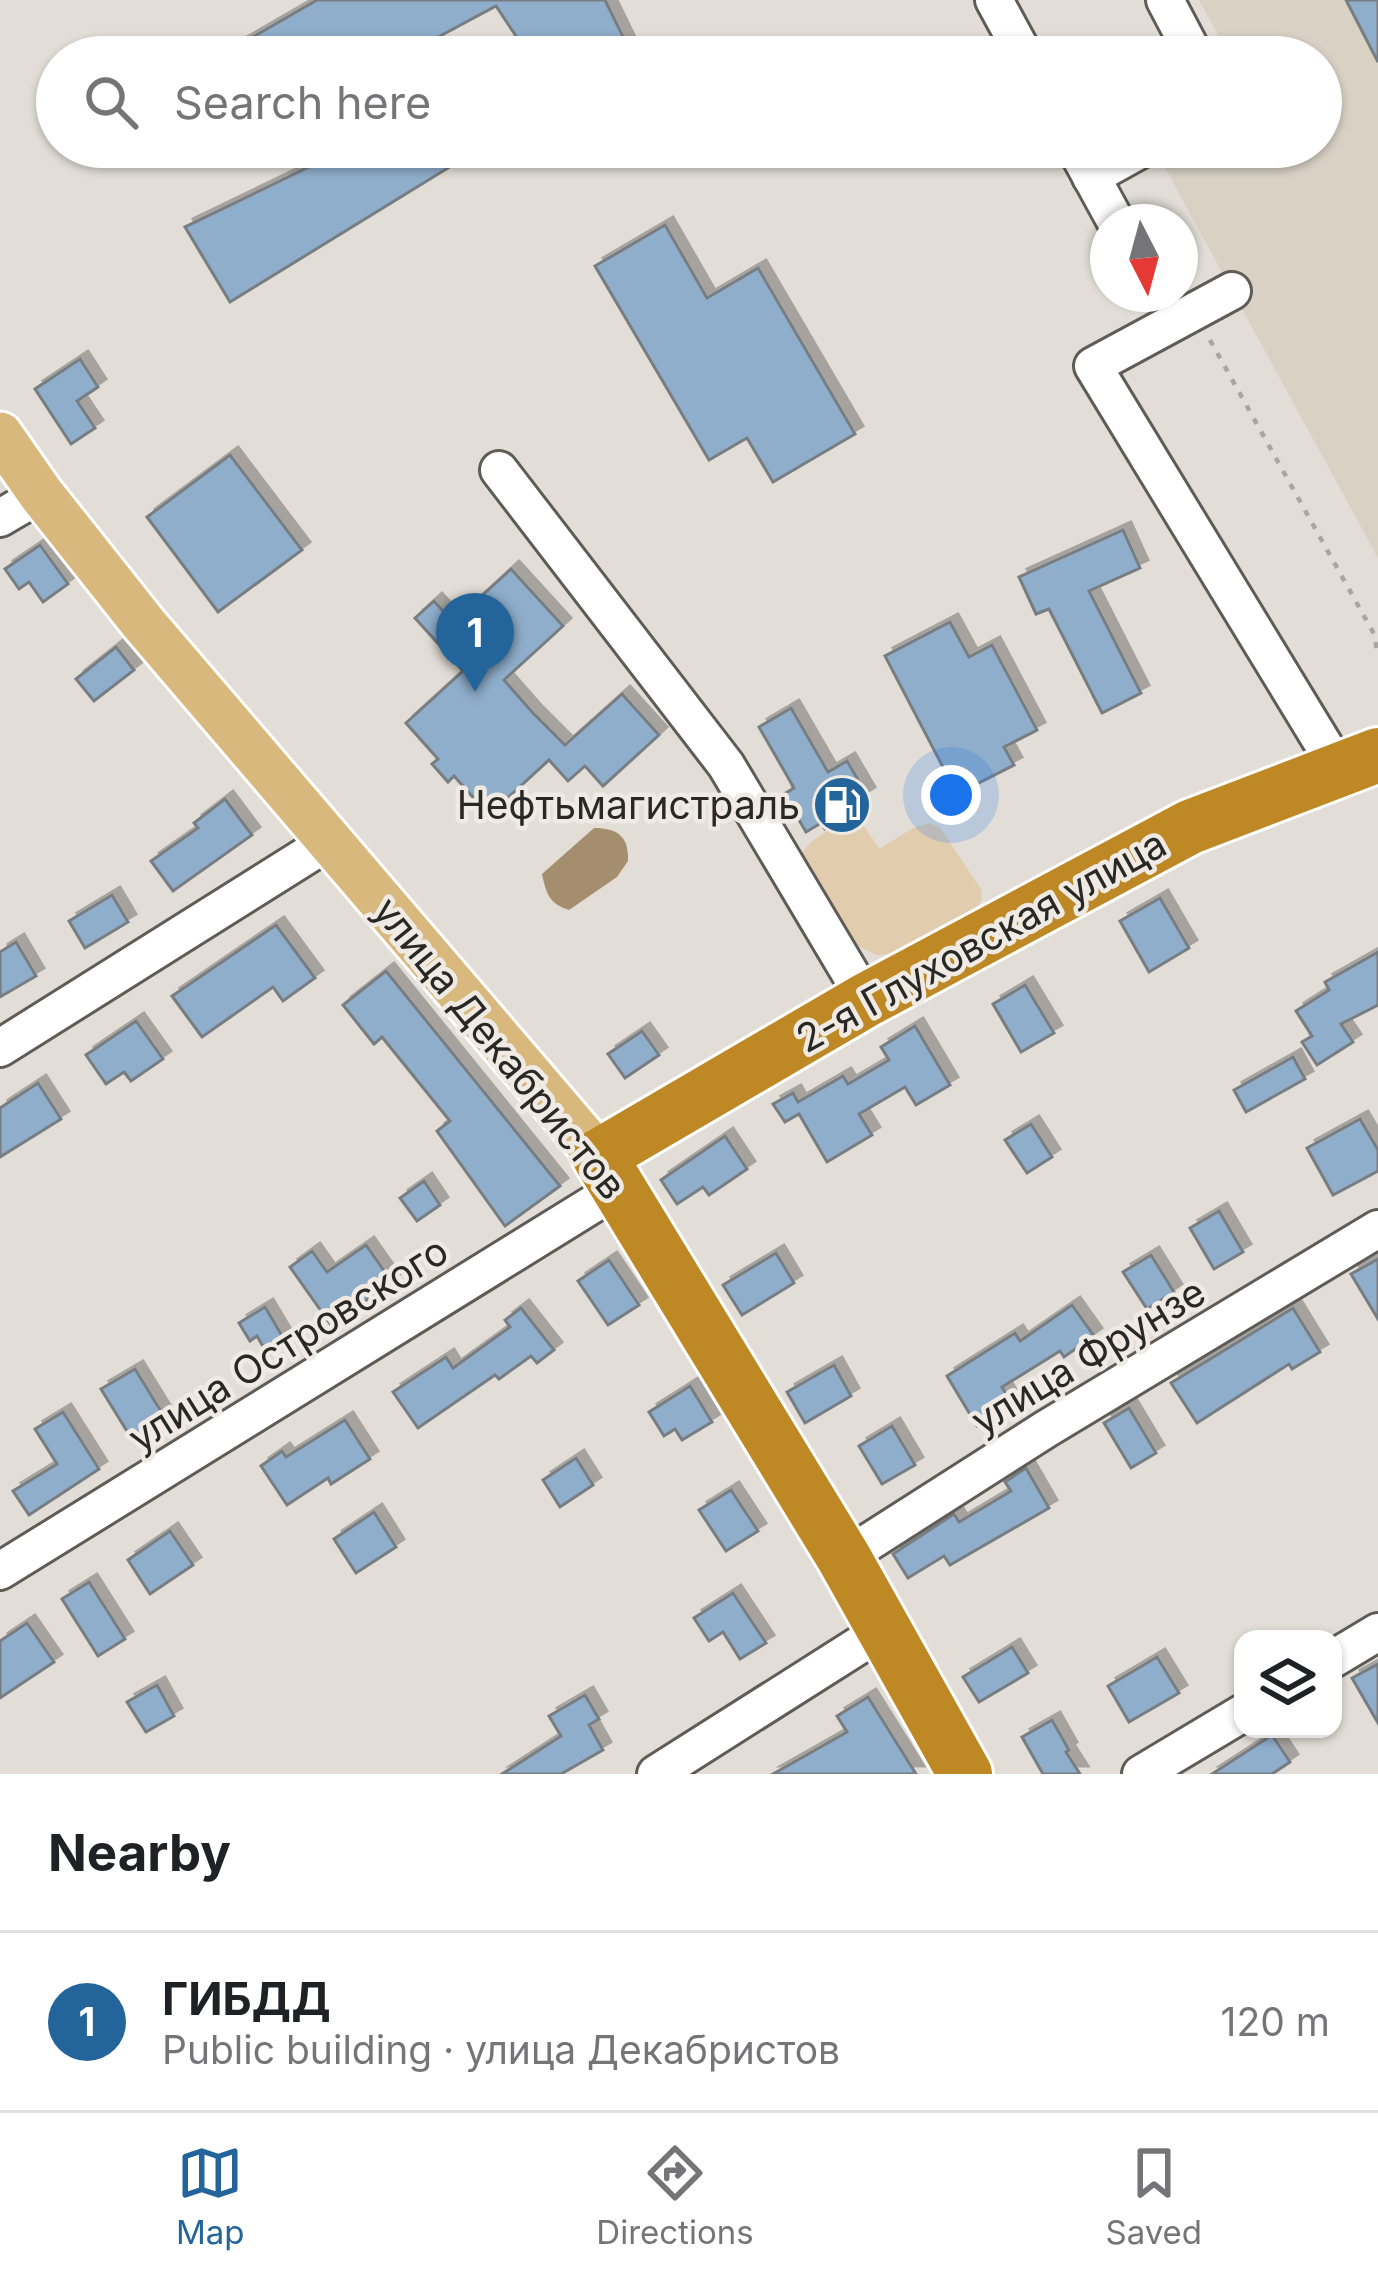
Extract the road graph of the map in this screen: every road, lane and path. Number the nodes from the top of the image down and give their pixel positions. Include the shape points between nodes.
1 (994, 0) edge
2 (1165, 0) edge
3 (1014, 36) edge
4 (1184, 36) edge
5 (1086, 168) edge
6 (1106, 204) edge
7 (1232, 290) dead end
8 (1198, 302) edge
9 (1171, 312) edge
10 (1175, 312) edge
11 (0, 435) edge
12 (499, 470) dead end
13 (41, 494) junction
14 (0, 518) edge
15 (1378, 657) edge
16 (1359, 763) edge
17 (328, 842) junction
18 (866, 1000) junction
19 (0, 1048) edge
20 (609, 1172) junction
21 (1378, 1229) edge
22 (844, 1558) junction
23 (0, 1571) edge
24 (883, 1630) junction
25 (1378, 1632) edge
26 (1342, 1654) edge
27 (1234, 1718) edge
28 (656, 1774) edge
29 (965, 1774) edge
30 (1141, 1774) edge

1 - 3 street
2 - 4 street
5 - 6 street
7 - 8 street
9 - 16 street via 1093,366
10 - 15 path via 1374,634
11 - 13 main road, улица Декабристов
12 - 18 street via 726,765
13 - 14 street
13 - 17 main road, улица Декабристов
16 - 18 highway, 2-я Глуховская улица via 1190,827
17 - 19 street
17 - 20 main road, улица Декабристов
18 - 20 highway, 2-я Глуховская улица
20 - 22 highway, улица Декабристов
20 - 23 street, улица Островского
21 - 22 street, улица Фрунзе
22 - 24 highway, улица Декабристов
24 - 28 street
24 - 29 highway, улица Декабристов
25 - 26 street
27 - 30 street

